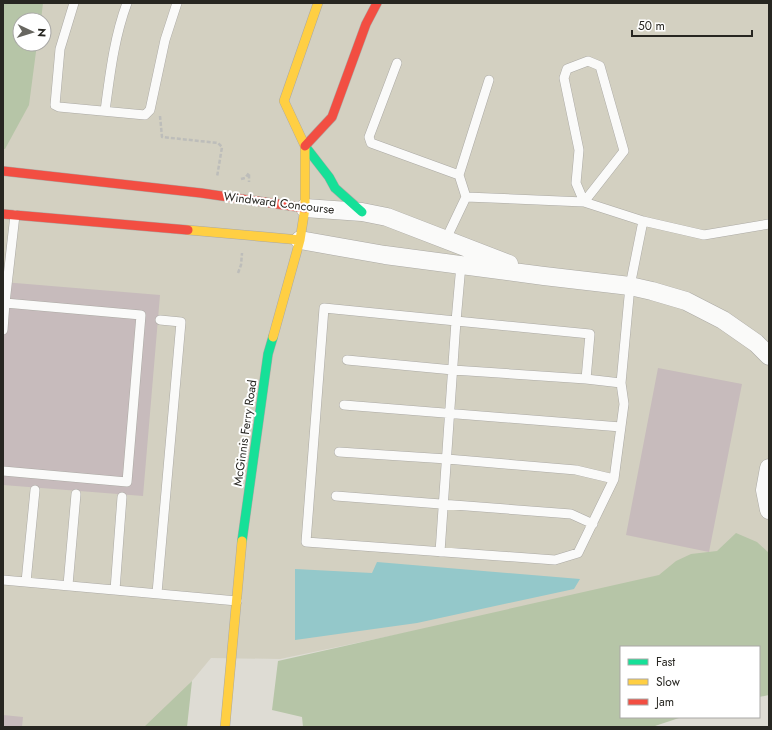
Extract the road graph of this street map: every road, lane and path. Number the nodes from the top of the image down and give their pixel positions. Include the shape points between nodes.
1 (74, 3) edge
2 (127, 3) edge
3 (177, 3) edge
4 (318, 3) edge
5 (377, 3) edge
6 (397, 63) dead end
7 (489, 80) dead end
8 (105, 111) junction
9 (305, 146) junction
10 (3, 171) edge
11 (459, 175) junction
12 (466, 197) junction
13 (584, 202) junction
14 (305, 208) junction
15 (362, 212) junction
16 (3, 214) edge
17 (15, 215) junction
18 (643, 221) junction
19 (769, 224) edge
20 (446, 239) junction
21 (300, 240) junction
22 (461, 265) junction
23 (544, 276) junction
24 (630, 286) junction
25 (5, 303) junction
26 (160, 320) dead end
27 (456, 321) junction
28 (3, 330) edge
29 (769, 356) edge
30 (348, 360) dead end
31 (453, 370) junction
32 (586, 379) junction
33 (621, 382) junction
34 (344, 405) dead end
35 (450, 413) junction
36 (621, 427) junction
37 (340, 452) dead end
38 (447, 459) junction
39 (769, 468) edge
40 (3, 471) edge
41 (614, 479) junction
42 (35, 490) dead end
43 (76, 494) dead end
44 (336, 496) dead end
45 (122, 497) dead end
46 (444, 505) junction
47 (769, 510) edge
48 (593, 524) junction
49 (440, 552) junction
50 (3, 580) edge
51 (26, 582) junction
52 (68, 585) junction
53 (115, 590) junction
54 (157, 593) junction
55 (237, 601) junction
56 (225, 727) edge

1 - 8 lane via 60,48 55,105
2 - 8 lane via 116,38
3 - 8 lane via 165,40 150,110 145,115
4 - 9 main road, McGinnis Ferry Road via 284,101
5 - 9 main road via 366,24 332,117
6 - 11 lane via 369,137 372,143
7 - 11 lane
9 - 14 main road, McGinnis Ferry Road
9 - 15 main road via 335,188
10 - 14 main road, Windward Concourse via 201,193
11 - 12 lane
12 - 13 lane
12 - 20 lane
13 - 13 lane via 624,151 600,66 588,61 567,69 564,78 579,150 576,183
13 - 18 lane
14 - 15 street, Windward Concourse
14 - 21 main road, McGinnis Ferry Road
15 - 20 street, Windward Concourse via 387,217
16 - 17 main road, Windward Concourse
17 - 21 main road, Windward Concourse
17 - 25 lane
18 - 19 lane via 704,235
18 - 24 lane
20 - 23 street, Windward Concourse
21 - 22 street, Windward Concourse
21 - 55 main road, McGinnis Ferry Road via 268,354 243,535
22 - 23 street, Windward Concourse
22 - 27 lane
23 - 24 street, Windward Concourse
24 - 29 street, Windward Concourse via 686,301 723,320 756,343
24 - 33 lane
25 - 28 lane
25 - 40 lane via 141,315 127,482
26 - 54 lane via 181,322
27 - 31 lane
27 - 32 lane via 590,334
27 - 49 lane via 324,308 306,542
30 - 31 lane
31 - 32 lane
31 - 35 lane
32 - 33 lane
33 - 36 lane via 624,404
34 - 35 lane
35 - 36 lane
35 - 38 lane
36 - 41 lane
37 - 38 lane
38 - 41 lane via 576,470
38 - 46 lane
39 - 47 street via 765,490
41 - 48 lane
42 - 51 lane
43 - 52 lane
44 - 46 lane
45 - 53 lane
46 - 48 lane via 571,514
46 - 49 lane
48 - 49 lane via 578,553 555,560
50 - 51 lane
51 - 52 lane
52 - 53 lane
53 - 54 lane
54 - 55 lane
55 - 56 main road, McGinnis Ferry Road

